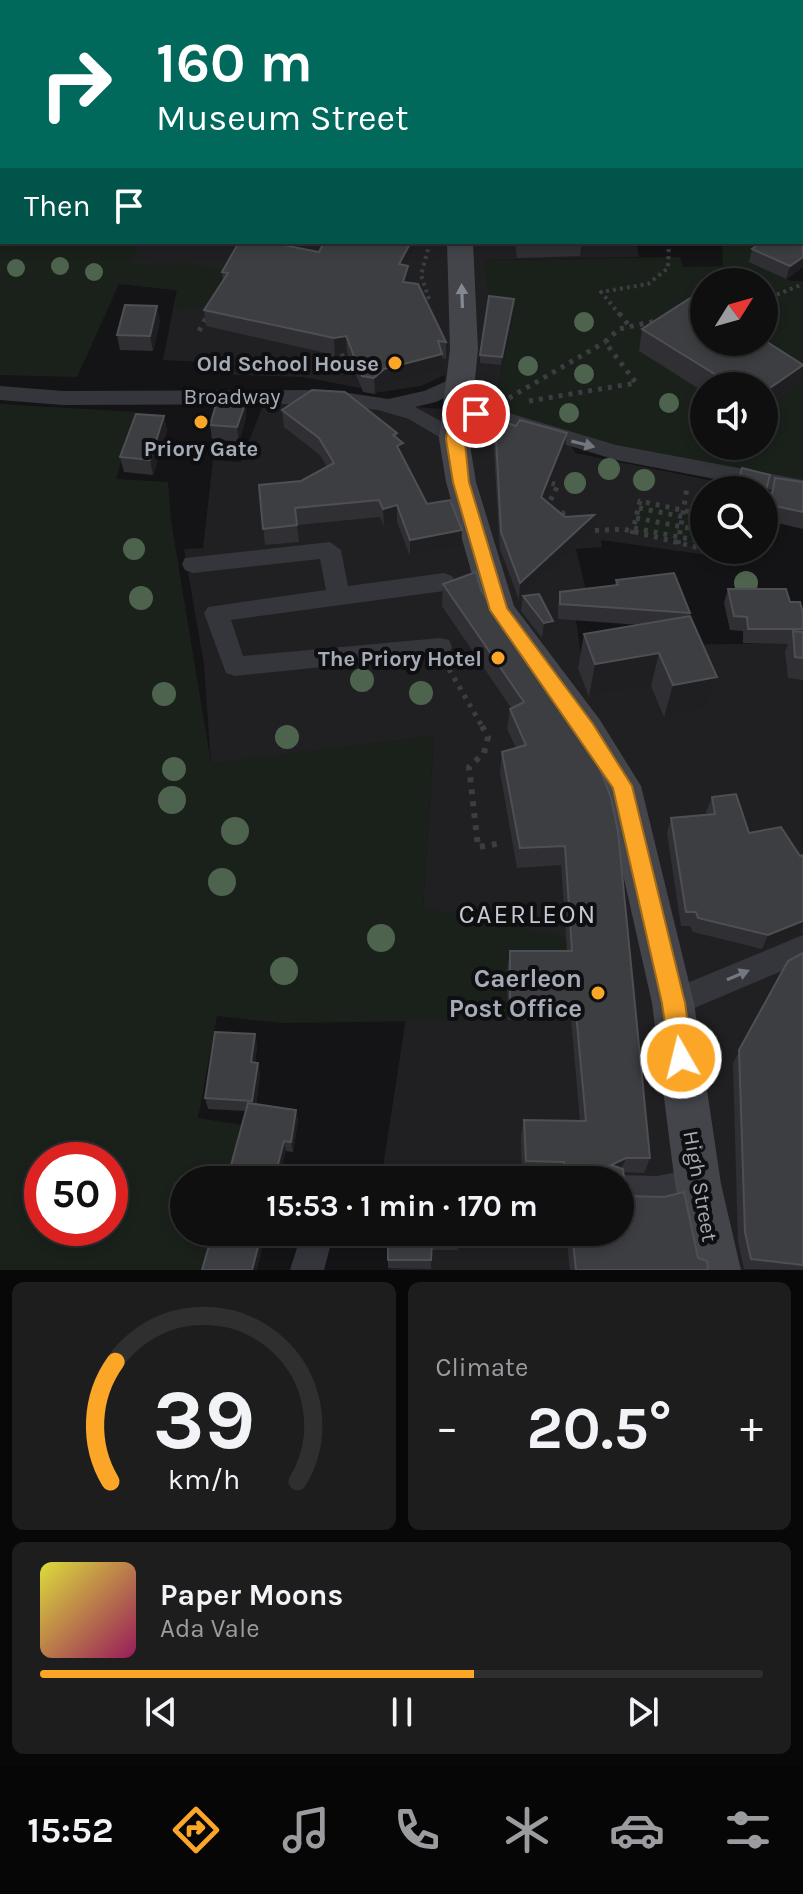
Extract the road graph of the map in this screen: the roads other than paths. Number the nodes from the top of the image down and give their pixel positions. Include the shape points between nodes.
1 (460, 244) edge
2 (0, 393) edge
3 (379, 403) junction
4 (456, 413) junction
5 (803, 488) edge
6 (193, 564) dead end
7 (444, 582) edge
8 (339, 599) junction
9 (440, 647) road end
10 (803, 948) edge
11 (673, 1003) junction
12 (698, 1184) junction
13 (634, 1191) edge
14 (314, 1246) edge
15 (307, 1270) edge
16 (717, 1270) edge

4 -> 1 main road, High Street via 464,349
2 - 3 street, Broadway via 63,398 298,396
3 - 4 street, Broadway via 416,414
3 - 4 street via 429,397
4 -> 5 street via 495,415 630,455
4 - 11 main road, High Street via 461,482 499,610 622,786
6 - 8 street via 330,550
7 - 8 street
8 - 9 street via 216,613 235,666
11 -> 10 street
11 - 12 main road, High Street
12 - 13 street
12 - 16 main road, High Street
14 - 15 street

